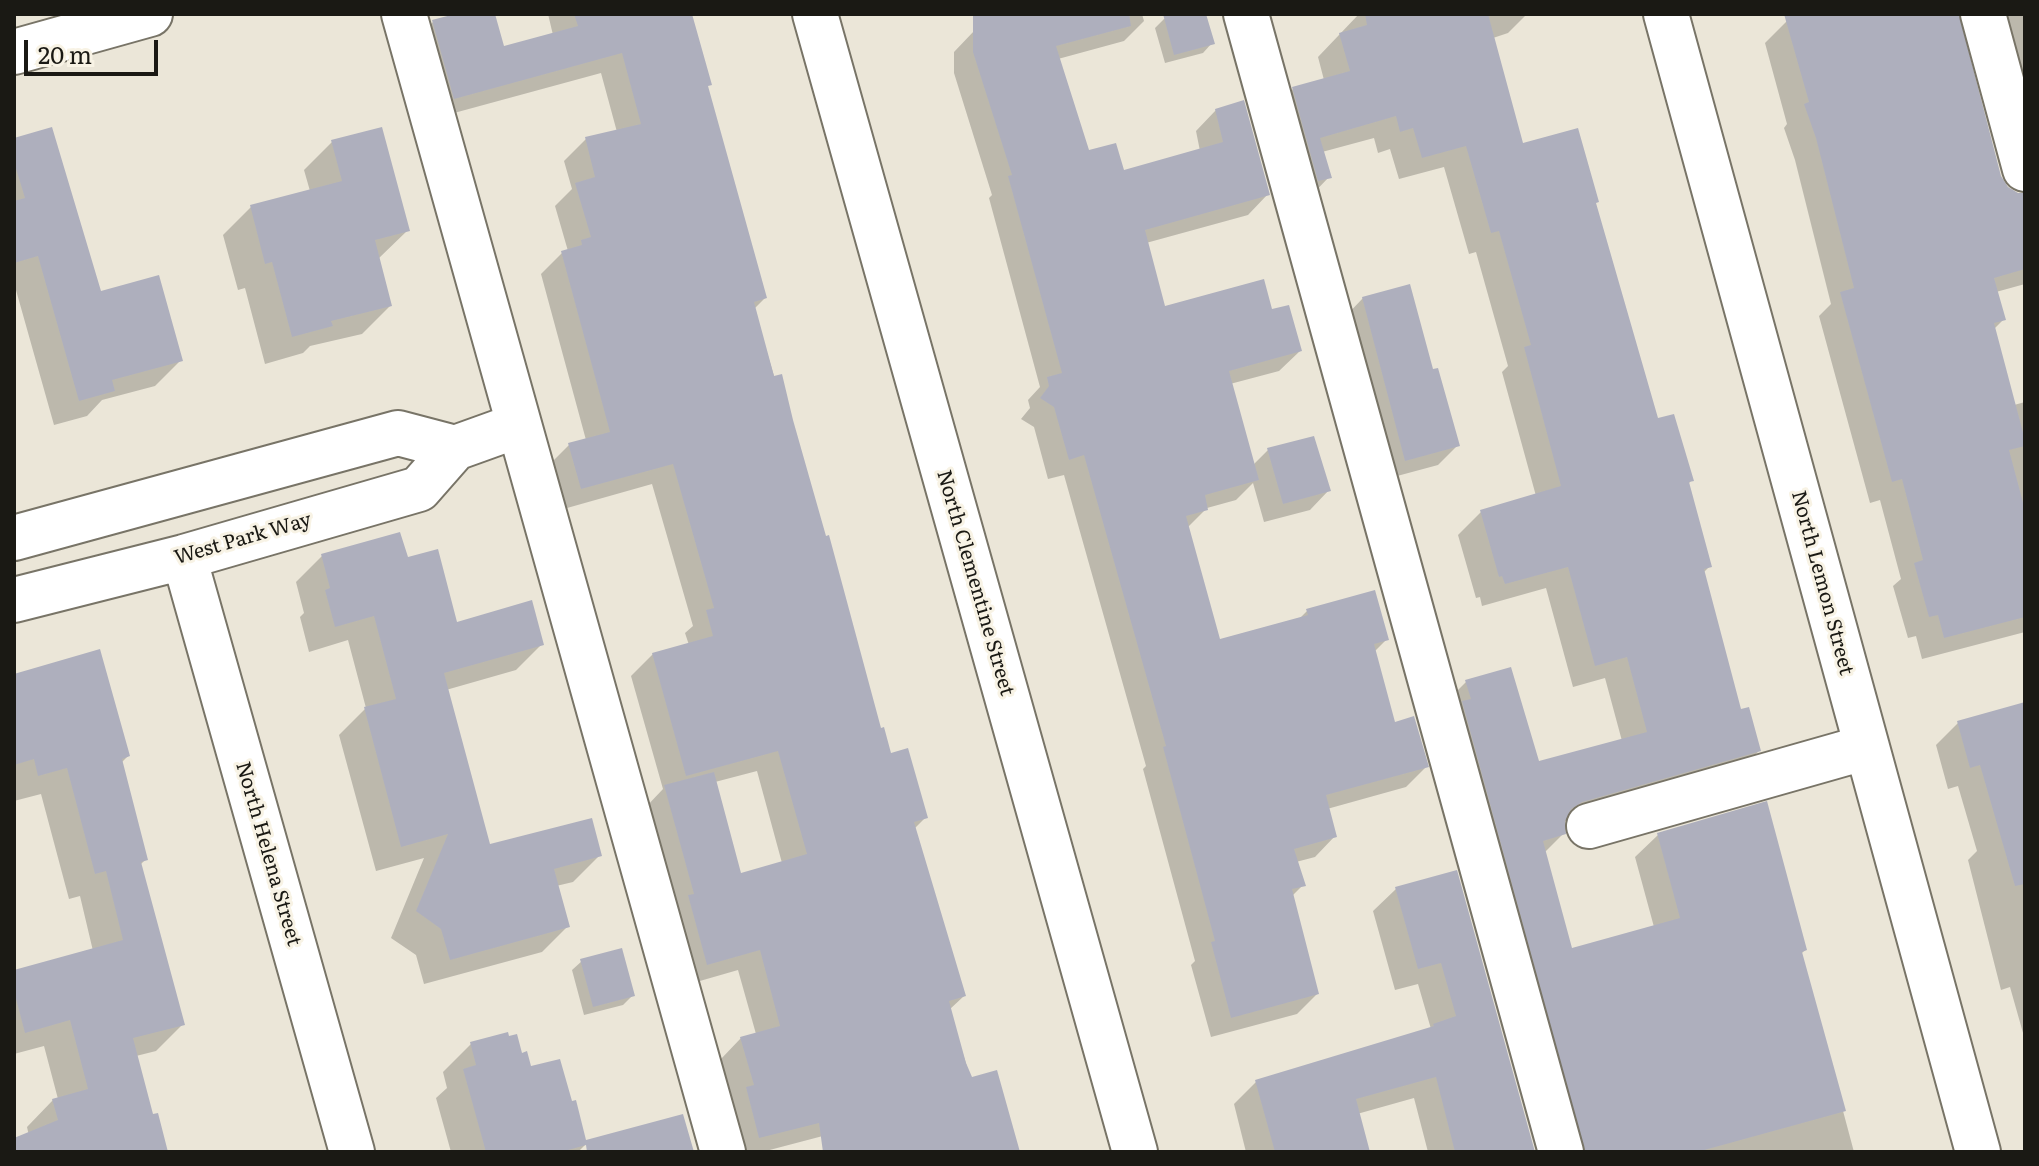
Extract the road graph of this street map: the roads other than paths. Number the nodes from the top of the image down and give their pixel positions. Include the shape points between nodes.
1 (150, 14) edge
2 (404, 14) edge
3 (815, 14) edge
4 (1246, 14) edge
5 (1666, 14) edge
6 (1983, 14) edge
7 (105, 20) edge
8 (14, 52) edge
9 (2025, 169) edge
10 (519, 425) junction
11 (455, 448) junction
12 (14, 538) edge
13 (184, 557) junction
14 (14, 600) edge
15 (1867, 747) junction
16 (1589, 826) dead end
17 (352, 1152) edge
18 (723, 1152) edge
19 (1135, 1152) edge
20 (1561, 1152) edge
21 (1978, 1152) edge

1 - 7 street
2 - 10 street
3 - 19 street, North Clementine Street
4 - 20 street
5 - 15 street, North Lemon Street
6 - 9 street
7 - 8 street
10 - 11 street, West Park Way
10 - 18 street
11 - 12 street via 398,433
11 - 13 street, West Park Way via 419,489
13 - 14 street, West Park Way
13 - 17 street, North Helena Street
15 - 16 street
15 - 21 street, North Lemon Street

